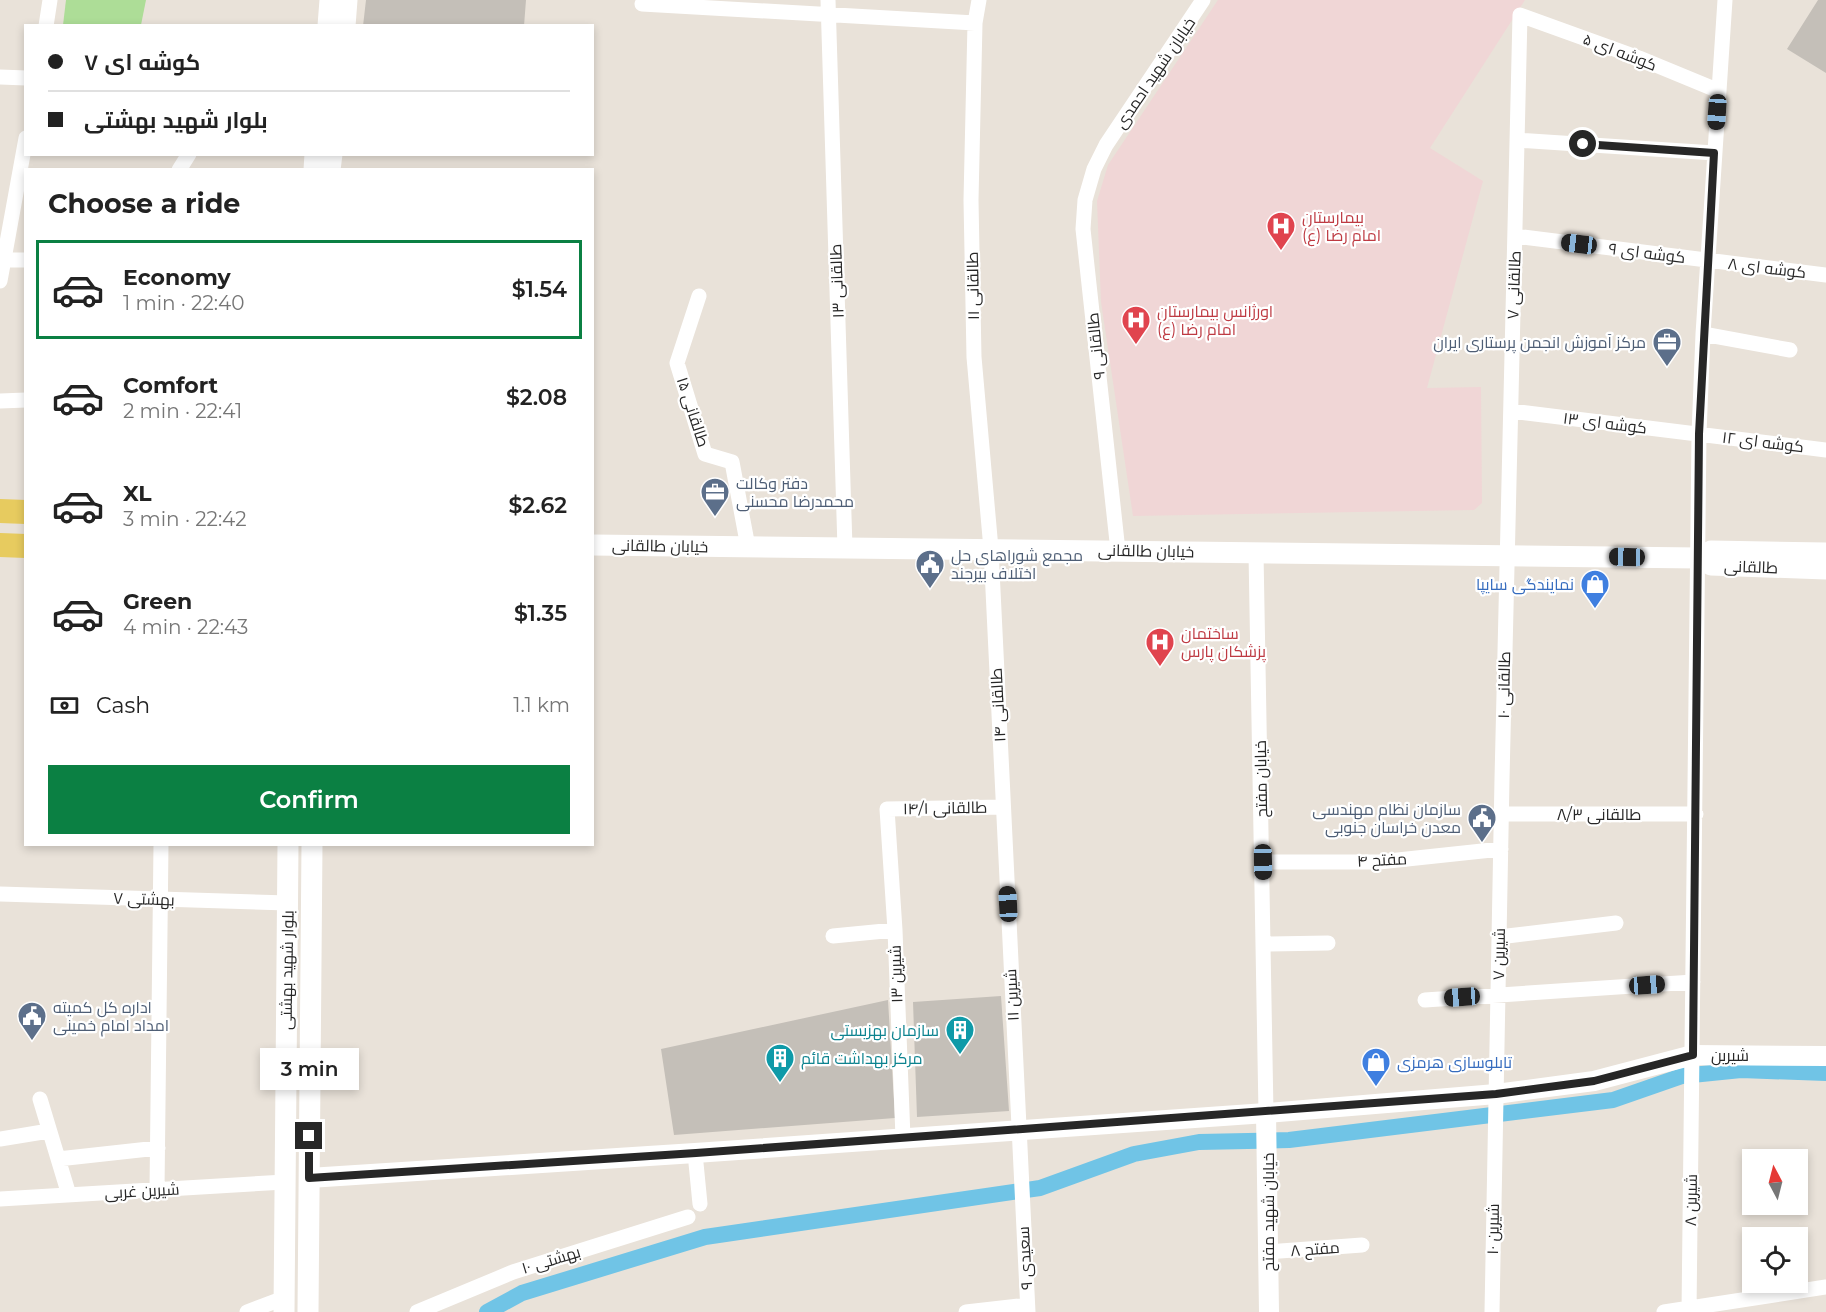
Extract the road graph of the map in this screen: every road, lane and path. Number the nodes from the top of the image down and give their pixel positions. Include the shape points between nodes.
1 (50, 0) edge
2 (330, 0) edge
3 (347, 0) edge
4 (979, 0) edge
5 (1203, 0) edge
6 (1725, 0) edge
7 (642, 4) dead end
8 (828, 7) edge
9 (1520, 15) joint
10 (975, 23) junction
11 (46, 24) edge
12 (328, 24) edge
13 (345, 24) edge
14 (0, 77) edge
15 (24, 78) edge
16 (1719, 91) junction
17 (1517, 140) junction
18 (1106, 146) joint
19 (24, 148) edge
20 (1714, 153) junction
21 (1515, 236) junction
22 (2, 260) edge
23 (24, 260) edge
24 (1708, 260) junction
25 (1826, 275) edge
26 (0, 281) edge
27 (699, 296) dead end
28 (1703, 334) junction
29 (1790, 350) dead end
30 (24, 400) edge
31 (0, 401) edge
32 (1511, 411) junction
33 (1699, 434) junction
34 (1826, 450) edge
35 (0, 511) edge
36 (24, 512) edge
37 (0, 545) edge
38 (594, 545) edge
39 (24, 546) edge
40 (748, 547) junction
41 (845, 548) junction
42 (991, 549) junction
43 (1118, 551) junction
44 (1256, 553) junction
45 (1826, 553) edge
46 (1507, 556) junction
47 (1699, 558) junction
48 (1826, 569) edge
49 (1003, 807) junction
50 (888, 809) joint
51 (1502, 814) junction
52 (1696, 814) junction
53 (161, 846) edge
54 (288, 846) edge
55 (312, 846) edge
56 (1501, 849) junction
57 (1006, 860) joint
58 (1263, 862) junction
59 (0, 894) edge
60 (160, 900) junction
61 (288, 903) junction
62 (1616, 923) dead end
63 (895, 930) junction
64 (833, 936) dead end
65 (1499, 937) junction
66 (1328, 943) dead end
67 (1264, 944) junction
68 (1693, 982) junction
69 (1498, 995) junction
70 (1425, 999) dead end
71 (1693, 1055) junction
72 (1826, 1056) edge
73 (1496, 1094) junction
74 (40, 1100) dead end
75 (1266, 1113) junction
76 (1019, 1130) junction
77 (50, 1131) junction
78 (903, 1138) junction
79 (0, 1139) edge
80 (1494, 1145) joint
81 (158, 1148) junction
82 (696, 1153) junction
83 (58, 1159) junction
84 (1021, 1168) joint
85 (309, 1178) junction
86 (285, 1182) junction
87 (157, 1190) junction
88 (69, 1195) junction
89 (0, 1199) edge
90 (700, 1204) dead end
91 (688, 1217) dead end
92 (1362, 1245) dead end
93 (1268, 1252) junction
94 (1826, 1287) edge
95 (284, 1305) edge
96 (1028, 1309) edge
97 (1690, 1310) edge
98 (247, 1312) edge
99 (308, 1312) edge
100 (417, 1312) edge
101 (966, 1312) edge
102 (1269, 1312) edge
103 (1492, 1312) edge
104 (1664, 1312) edge

1 - 11 street
2 - 12 main road
3 - 13 main road
4 - 10 street, طالقانی ۱۱
5 - 18 street, خیابان شهید احمدی
6 - 16 street, شیرین ۸
7 - 8 street
8 - 10 street
8 - 41 street, طالقانی ۱۳
9 - 16 street, کوشه ای ۵
9 - 17 street, طالقانی ۷
10 - 42 street, طالقانی ۱۱ via 971,200 974,357
14 - 15 street
16 - 20 street, شیرین ۸
17 - 20 street
17 - 21 street, طالقانی ۷
18 - 43 street, طالقانی ۹ via 1084,200 1083,228
19 - 22 street
20 - 24 street, شیرین ۸
21 - 24 street, کوشه ای ۹
21 - 32 street, طالقانی ۷
22 - 23 street
22 - 26 street
24 - 25 street, کوشه ای ۸
24 - 28 street, شیرین ۸
27 - 40 street, طالقانی ۱۵ via 677,363 705,454 732,462
28 - 29 street
28 - 33 street, شیرین ۸
30 - 31 street
32 - 33 street, کوشه ای ۱۳
32 - 46 street, طالقانی ۷
33 - 34 street, کوشه ای ۱۲
33 - 47 street, شیرین ۸
35 - 36 main road
37 - 39 main road
38 - 40 main road, خیابان طالقانی
40 - 41 main road, خیابان طالقانی
41 - 42 main road, خیابان طالقانی
42 - 43 main road, خیابان طالقانی
42 - 49 street, طالقانی ۱۴
43 - 44 main road, خیابان طالقانی
44 - 46 main road, خیابان طالقانی
44 - 58 street, خیابان مفتح
45 - 47 main road, طالقانی via 1711,551
46 - 47 main road, خیابان طالقانی
46 - 51 street, طالقانی ۱۰
47 - 48 main road, طالقانی via 1711,566
47 - 52 street, شیرین ۸
49 - 50 street, طالقانی ۱۴/۱
49 - 57 street, طالقانی ۱۴
50 - 63 street, شیرین ۱۳
51 - 52 street, طالقانی ۸/۳
51 - 56 street, شیرین ۷
52 - 68 street, شیرین ۸
53 - 60 street
54 - 61 main road, بلوار شهید بهشتی
55 - 85 main road, بلوار شهید بهشتی
56 - 58 street, مفتح ۴ via 1379,862
56 - 65 street, شیرین ۷
57 - 76 street, شیرین ۱۱
58 - 67 street, خیابان مفتح
59 - 60 street, بهشتی ۷
60 - 61 street, بهشتی ۷
60 - 81 street
61 - 86 main road, بلوار شهید بهشتی
62 - 65 street
63 - 64 street
63 - 78 street, شیرین ۱۳
65 - 69 street, شیرین ۷
66 - 67 street
67 - 75 street, خیابان مفتح
68 - 69 street
68 - 71 street, شیرین ۸
69 - 70 street
69 - 73 street, شیرین ۷
71 - 72 street, شیرین
71 - 73 street, شیرین via 1594,1081
71 - 97 street, شیرین ۸
73 - 75 street, شیرین
73 - 80 street, شیرین ۷
74 - 77 street
75 - 76 street, شیرین
75 - 93 street, خیابان شهید مفتح
76 - 78 street, شیرین
76 - 84 street, شیرین ۱۱
77 - 79 street
77 - 83 street
78 - 82 street, شیرین
80 - 103 street, شیرین ۱۰
81 - 83 street
81 - 87 street
82 - 85 street, شیرین
82 - 90 street
83 - 88 street
84 - 96 street, سعیدی ۹
85 - 99 main road, بلوار شهید بهشتی
86 - 87 street, شیرین غربی
86 - 95 main road, بلوار شهید بهشتی
87 - 88 street, شیرین غربی
88 - 89 street, شیرین غربی
91 - 100 street, بهشتی ۱۰ via 513,1272
92 - 93 street, مفتح ۸
93 - 102 street, خیابان شهید مفتح
94 - 97 street
95 - 98 street
96 - 101 street
97 - 104 street

